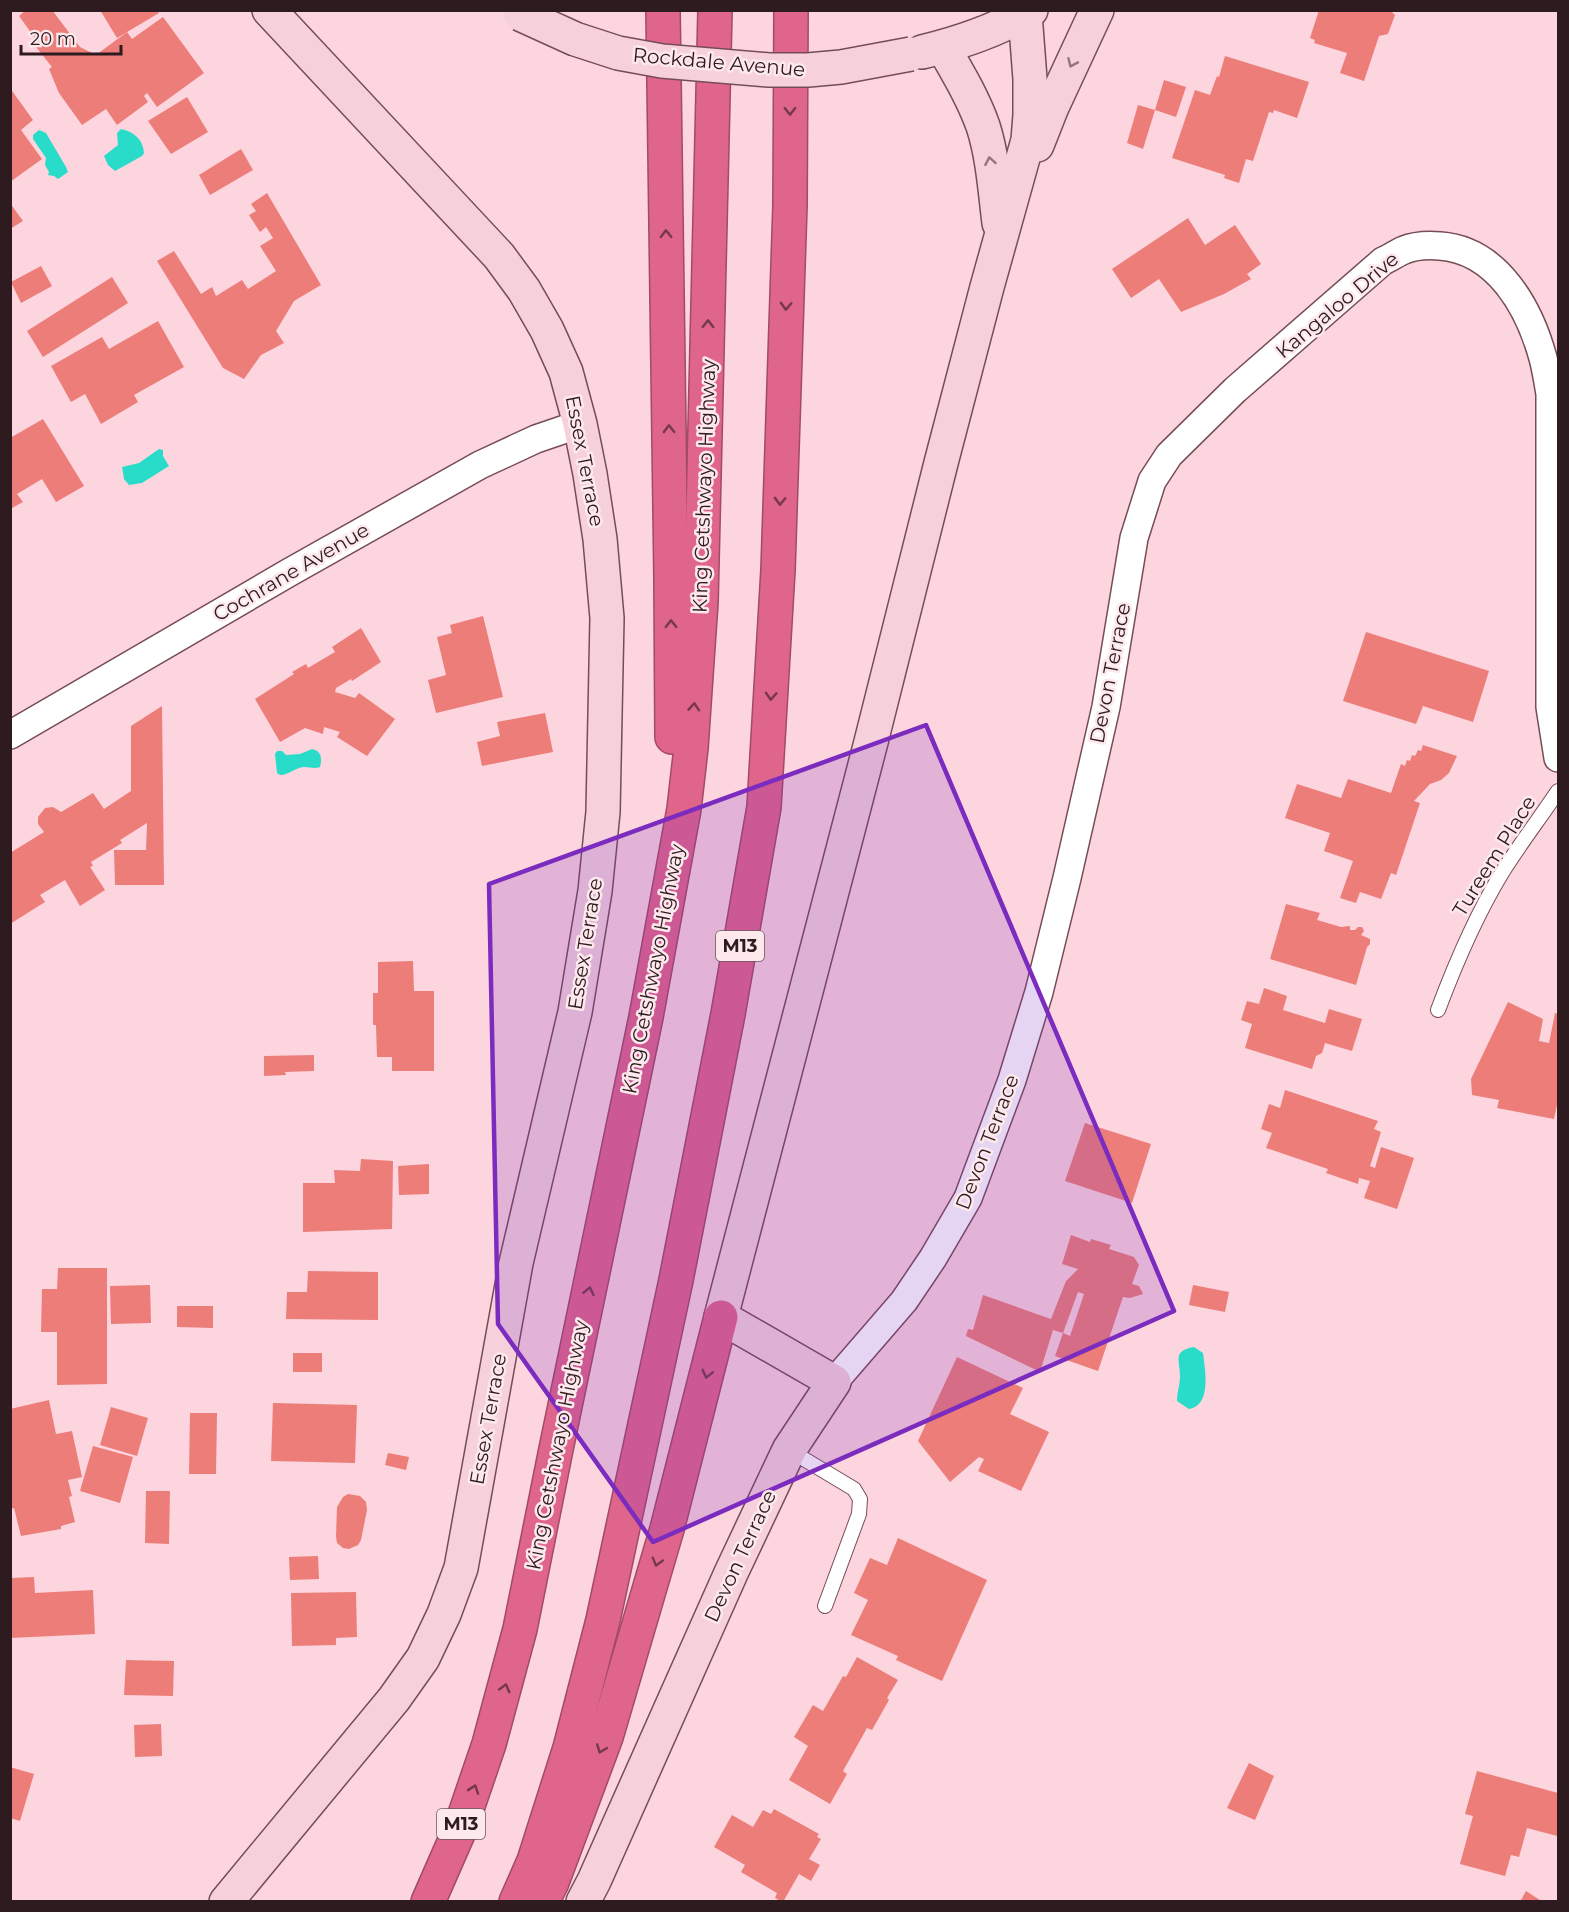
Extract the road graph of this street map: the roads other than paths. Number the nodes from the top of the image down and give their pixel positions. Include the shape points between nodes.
1 (269, 10) edge
2 (663, 10) edge
3 (715, 10) edge
4 (791, 10) edge
5 (1097, 10) edge
6 (517, 12) edge
7 (1028, 12) edge
8 (943, 47) junction
9 (1001, 240) junction
10 (580, 424) junction
11 (1199, 424) joint
12 (10, 735) edge
13 (1558, 758) edge
14 (1558, 791) edge
15 (672, 871) junction
16 (1438, 1010) dead end
17 (721, 1317) junction
18 (834, 1382) junction
19 (789, 1450) junction
20 (825, 1606) dead end
21 (226, 1902) edge
22 (428, 1902) edge
23 (516, 1902) edge
24 (542, 1902) edge
25 (583, 1902) edge

1 - 10 street, Essex Terrace via 499,256 548,330 566,372
15 -> 2 highway
15 -> 3 highway, King Cetshwayo Highway / M13 via 692,748 699,650
4 -> 23 highway, M13 via 790,205 778,559 764,807 676,1280 603,1620 566,1759 534,1861
5 -> 9 street via 1052,107
6 - 8 street, Rockdale Avenue, bridge via 575,39 618,53 662,61 769,70 841,67
7 - 8 street, Rockdale Avenue
7 - 9 street via 1028,140
9 -> 8 street via 983,128 966,86
9 - 17 street
10 - 12 street, Cochrane Avenue via 480,465
10 - 21 street, Essex Terrace via 600,539 607,618 600,846 574,1012 516,1263 461,1568 423,1658 394,1699
11 - 13 street, Kangaloo Drive via 1383,261 1404,249 1452,247 1477,256 1495,269 1529,320 1543,357 1550,394 1550,707
11 - 18 street, Devon Terrace via 1163,464 1142,510 1106,707 1039,992 980,1168 968,1198 904,1301
14 - 16 lane, Tureem Place via 1480,911
22 -> 15 highway, King Cetshwayo Highway / M13 via 460,1829 489,1744 520,1629 646,1017
17 - 18 street
17 -> 24 highway via 667,1529 606,1737
18 - 19 street, Devon Terrace
19 - 20 lane via 854,1489 860,1499 859,1514
19 - 25 street, Devon Terrace

